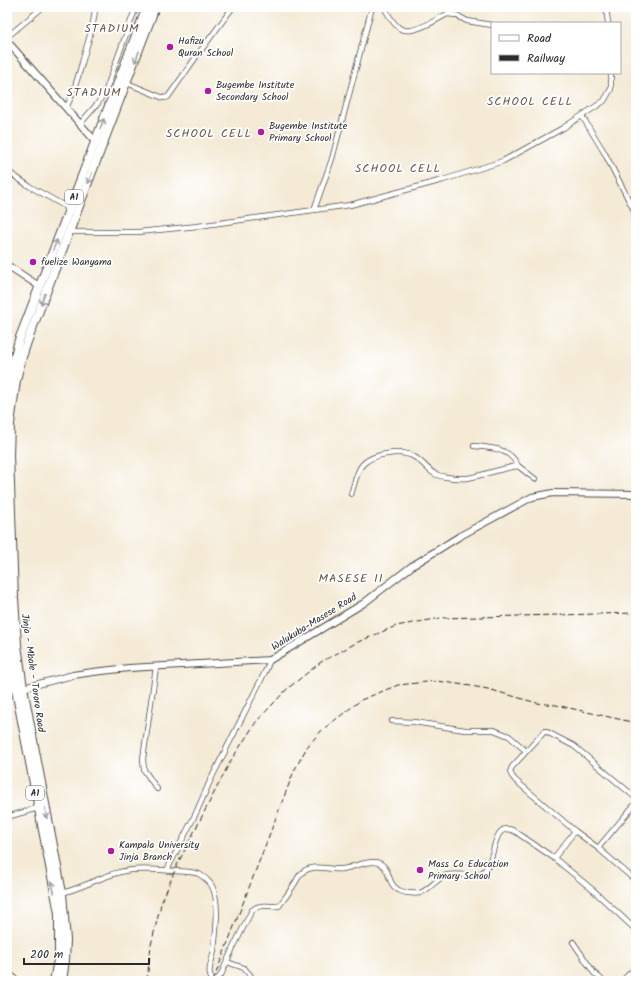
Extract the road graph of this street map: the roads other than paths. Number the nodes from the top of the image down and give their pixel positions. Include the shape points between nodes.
1 (43, 7) edge
2 (95, 7) edge
3 (136, 7) edge
4 (147, 7) edge
5 (156, 7) edge
6 (233, 7) edge
7 (372, 7) edge
8 (384, 7) edge
9 (606, 7) edge
10 (608, 22) edge
11 (491, 25) edge
12 (7, 37) edge
13 (7, 41) edge
14 (611, 74) edge
15 (127, 83) junction
16 (66, 108) junction
17 (582, 116) junction
18 (80, 124) junction
19 (96, 142) junction
20 (7, 171) edge
21 (70, 209) junction
22 (314, 210) junction
23 (636, 214) edge
24 (68, 232) junction
25 (7, 265) edge
26 (39, 286) junction
27 (7, 388) edge
28 (474, 446) dead end
29 (518, 466) junction
30 (535, 479) dead end
31 (351, 494) dead end
32 (636, 494) edge
33 (7, 605) edge
34 (270, 660) junction
35 (156, 666) junction
36 (23, 688) junction
37 (392, 721) dead end
38 (526, 750) junction
39 (157, 789) dead end
40 (636, 798) edge
41 (636, 803) edge
42 (38, 808) junction
43 (7, 817) edge
44 (575, 831) junction
45 (598, 848) junction
46 (554, 858) junction
47 (167, 870) junction
48 (636, 881) edge
49 (62, 893) junction
50 (636, 930) edge
51 (573, 942) dead end
52 (227, 962) junction
53 (636, 967) edge
54 (54, 981) edge
55 (62, 981) edge
56 (255, 981) edge
57 (603, 981) edge
58 (622, 981) edge

1 - 12 street
2 - 16 street via 79,76
3 - 18 street via 106,90
19 -> 4 highway, A1
5 -> 15 highway, Jinja - Mbale - Tororo Road / A1
6 - 15 street via 168,97 161,97
7 - 22 street via 332,159
8 - 11 street via 397,26 407,31 447,14 467,21
9 - 10 street
13 - 16 street
14 - 17 street via 611,89 604,101
15 -> 24 highway, Jinja - Mbale - Tororo Road / A1
16 - 18 street
17 - 22 street via 494,164 361,202
17 - 23 street
18 - 19 street
19 - 21 highway, A1
20 - 21 street
26 -> 21 highway, A1
22 - 24 street via 138,232
24 -> 36 highway, Jinja - Mbale - Tororo Road / A1 via 21,360 10,424 14,598
25 - 26 street
26 - 27 highway, A1 via 19,340
28 - 29 street via 505,451 515,459
29 - 30 street
29 - 31 street via 505,467 467,478 446,477 435,475 408,454 381,455 360,468
32 - 34 street, Walukuba-Masese Road via 553,493 532,497 448,543 412,566 364,603
33 - 42 highway, Jinja - Mbale - Tororo Road / A1 via 16,690
34 - 35 street, Walukuba-Masese Road
34 - 47 street
35 - 36 street, Walukuba-Masese Road via 73,675
35 - 39 street via 144,770
36 -> 49 highway, Jinja - Mbale - Tororo Road / A1
37 - 38 street via 465,730 494,730 509,736
38 - 40 street via 545,731 574,746
38 - 44 street via 512,767 512,776
41 - 45 street
42 - 43 street
54 -> 42 highway, Jinja - Mbale - Tororo Road / A1 via 59,955 59,913
44 - 45 street
44 - 46 street
45 - 48 street
46 - 50 street
46 - 52 street via 511,829 504,828 497,837 485,870 480,874 448,875 419,893 404,892 392,885 383,865 378,862 362,863 343,869 312,867 299,876 279,906 263,905 252,910
47 - 49 street via 120,872
47 - 52 street via 199,874 211,885 216,916 209,973 212,979 218,979
49 - 55 highway, Jinja - Mbale - Tororo Road / A1 via 66,940
51 - 57 street via 594,973
52 - 56 street via 244,968
53 - 58 street

